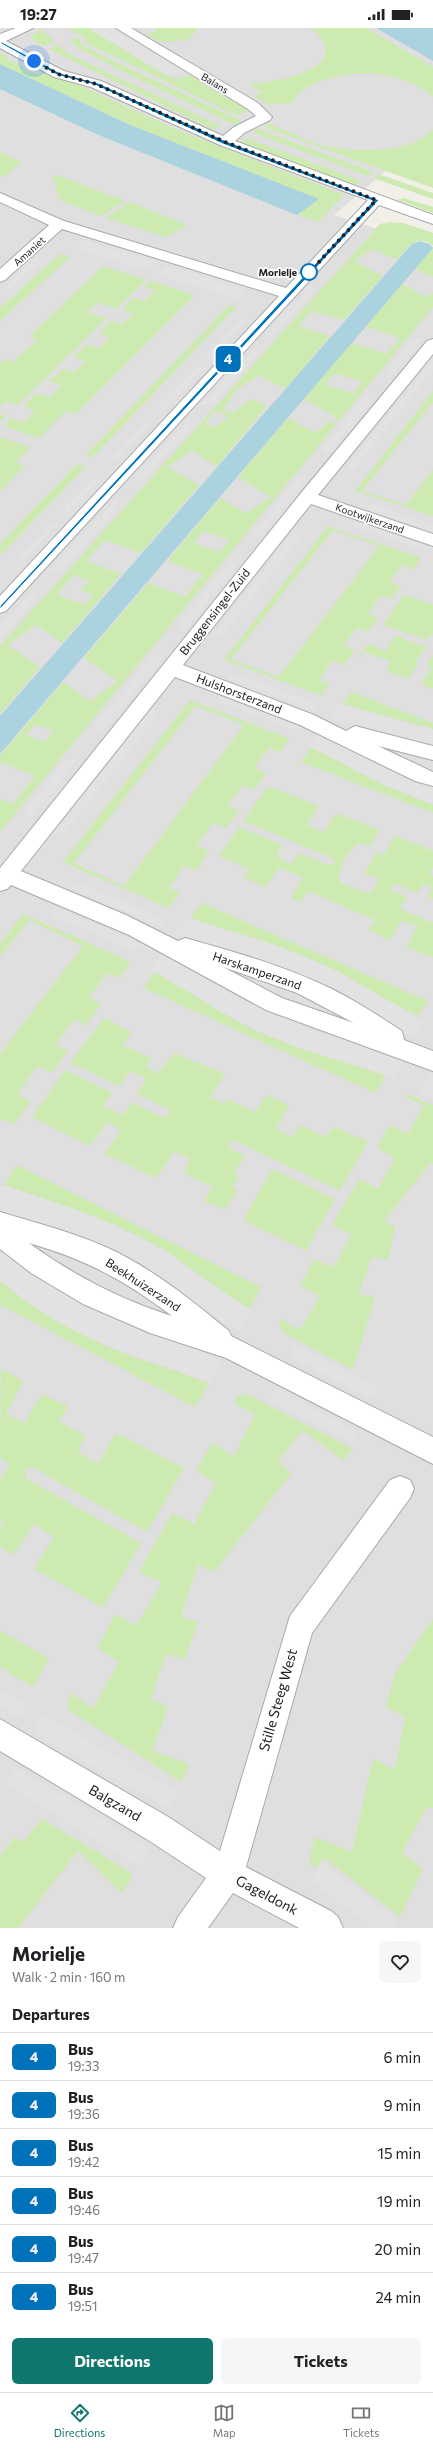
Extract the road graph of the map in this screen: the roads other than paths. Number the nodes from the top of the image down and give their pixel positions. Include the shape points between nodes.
1 (27, 28) edge
2 (122, 28) edge
3 (4, 34) edge
4 (0, 43) edge
5 (29, 43) dead end
6 (66, 62) dead end
7 (96, 84) junction
8 (225, 142) junction
9 (0, 197) edge
10 (376, 200) junction
11 (433, 220) edge
12 (59, 224) junction
13 (0, 277) edge
14 (288, 294) junction
15 (433, 344) edge
16 (307, 497) junction
17 (433, 540) edge
18 (0, 607) edge
19 (171, 668) junction
20 (306, 720) junction
21 (433, 753) edge
22 (433, 779) edge
23 (4, 879) edge
24 (425, 1057) edge
25 (0, 1223) edge
26 (0, 1235) edge
27 (232, 1348) junction
28 (431, 1450) edge
29 (400, 1489) dead end
30 (0, 1734) edge
31 (228, 1874) junction
32 (189, 1928) edge
33 (327, 1928) edge

1 - 3 street
2 - 8 street, Balans via 253,106 265,117 239,130
3 - 5 street
4 - 7 street via 58,74
6 - 7 street
7 - 8 street
8 - 10 street
9 - 12 street
10 - 11 street
10 - 14 street
12 - 13 street, Amaniet
12 - 14 street
14 - 18 street
15 - 16 street, Bruggensingel-Zuid
16 - 17 street, Kootwijkerzand
16 - 19 street, Bruggensingel-Zuid
19 - 20 street, Hulshorsterzand
19 - 23 street, Bruggensingel-Zuid
20 - 21 street, Hulshorsterzand
20 - 22 street, Hulshorsterzand
23 - 24 street, Harskamperzand via 154,938 288,979 342,1005
25 - 27 street, Beekhuizerzand via 109,1260 165,1296
26 - 27 street, Beekhuizerzand via 40,1265 92,1296 150,1321
27 - 28 street, Beekhuizerzand
29 - 31 street, Stille Steeg West via 300,1626
30 - 31 street, Balgzand via 159,1829
31 - 32 street, Stille Steeg West
31 - 33 street, Gageldonk

